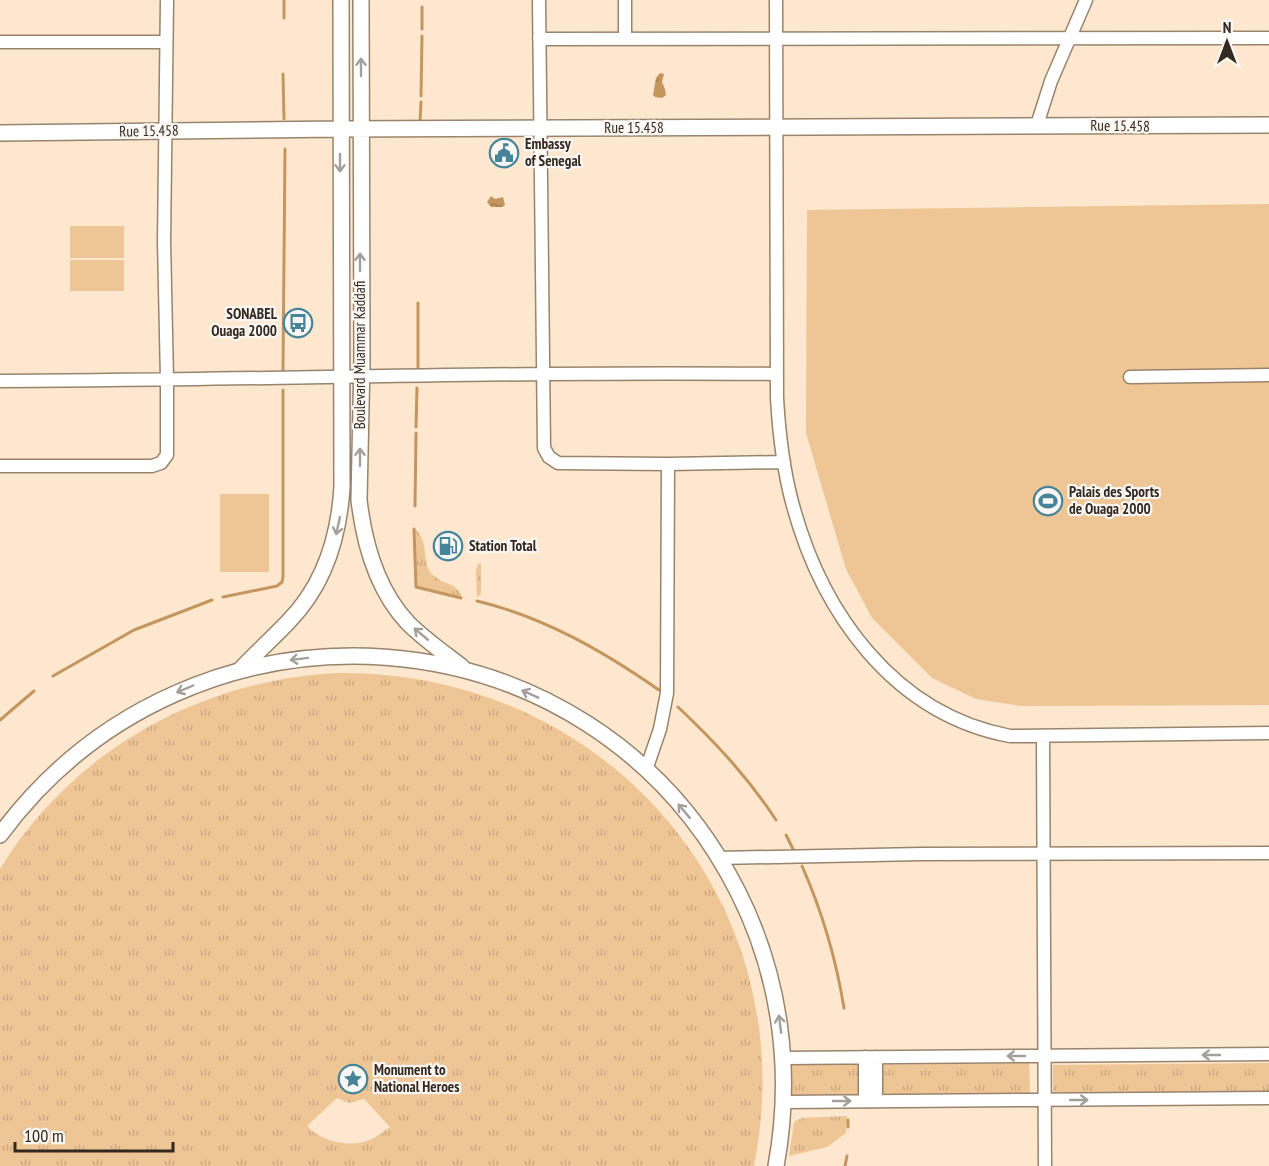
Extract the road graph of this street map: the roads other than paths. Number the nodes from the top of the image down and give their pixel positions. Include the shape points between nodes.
1 (167, 0) edge
2 (341, 0) edge
3 (361, 0) edge
4 (538, 0) edge
5 (625, 0) edge
6 (776, 0) edge
7 (1086, 0) edge
8 (1068, 38) junction
9 (1269, 38) edge
10 (539, 39) junction
11 (625, 39) junction
12 (776, 39) junction
13 (0, 42) edge
14 (166, 42) junction
15 (1037, 125) junction
16 (1269, 125) edge
17 (775, 127) junction
18 (340, 129) junction
19 (360, 129) junction
20 (540, 129) junction
21 (165, 131) junction
22 (0, 133) edge
23 (543, 374) junction
24 (777, 374) junction
25 (1269, 375) edge
26 (362, 377) junction
27 (1130, 377) dead end
28 (341, 378) junction
29 (167, 380) junction
30 (0, 381) edge
31 (784, 462) junction
32 (668, 464) junction
33 (0, 466) edge
34 (240, 670) junction
35 (466, 671) junction
36 (1269, 734) edge
37 (1043, 736) junction
38 (646, 770) junction
39 (0, 835) edge
40 (1269, 853) edge
41 (1043, 855) junction
42 (719, 858) junction
43 (1269, 1054) edge
44 (1044, 1056) junction
45 (871, 1057) junction
46 (783, 1058) junction
47 (1269, 1098) edge
48 (1045, 1100) junction
49 (870, 1101) junction
50 (784, 1102) junction
51 (776, 1166) edge
52 (1045, 1166) edge

1 - 14 street
2 - 18 main road, Boulevard Muammar Kaddafi
19 -> 3 main road, Boulevard Muammar Kaddafi
4 - 10 street
5 - 11 street
6 - 12 street
7 - 8 street
8 - 9 street
8 - 12 street
8 - 15 street
10 - 11 street
10 - 20 street
11 - 12 street
12 - 17 street
13 - 14 street
14 - 21 street
15 - 16 main road, Rue 15.458
15 - 17 main road, Rue 15.458
17 - 20 main road, Rue 15.458
17 - 24 street
18 - 19 main road, Rue 15.458
18 - 21 main road, Rue 15.458
18 -> 28 main road, Boulevard Muammar Kaddafi
19 - 20 main road, Rue 15.458
26 -> 19 main road, Boulevard Muammar Kaddafi
20 - 23 street
21 - 22 main road, Rue 15.458
21 - 29 street
23 - 24 street
23 - 26 street
23 - 32 street via 544,448 549,458 558,463
24 - 31 street
25 - 27 street
26 - 28 street
35 -> 26 main road, Boulevard Muammar Kaddafi via 395,608 374,564 359,500
28 - 29 street
28 -> 34 main road, Boulevard Muammar Kaddafi via 341,496 337,531 320,578 291,620
29 - 30 street
29 - 33 street via 167,455 161,463
31 - 32 street
31 - 37 street via 791,500 809,551 840,615 873,660 917,698 964,723 1010,736
32 - 38 street via 667,693
35 -> 34 main road via 419,660 354,655 304,658
34 -> 39 main road via 174,693 112,728 50,777
38 -> 35 main road via 600,733 556,706 508,684
36 - 37 street
37 - 41 street
42 -> 38 main road via 685,812
40 - 41 street
41 - 42 street
41 - 44 street
46 -> 42 main road via 764,954
43 -> 44 street
44 -> 45 street
44 - 48 street
45 - 46 street
45 - 49 street
46 - 50 main road
48 -> 47 street
48 - 49 street
48 - 52 street
50 -> 49 street
50 - 51 main road

